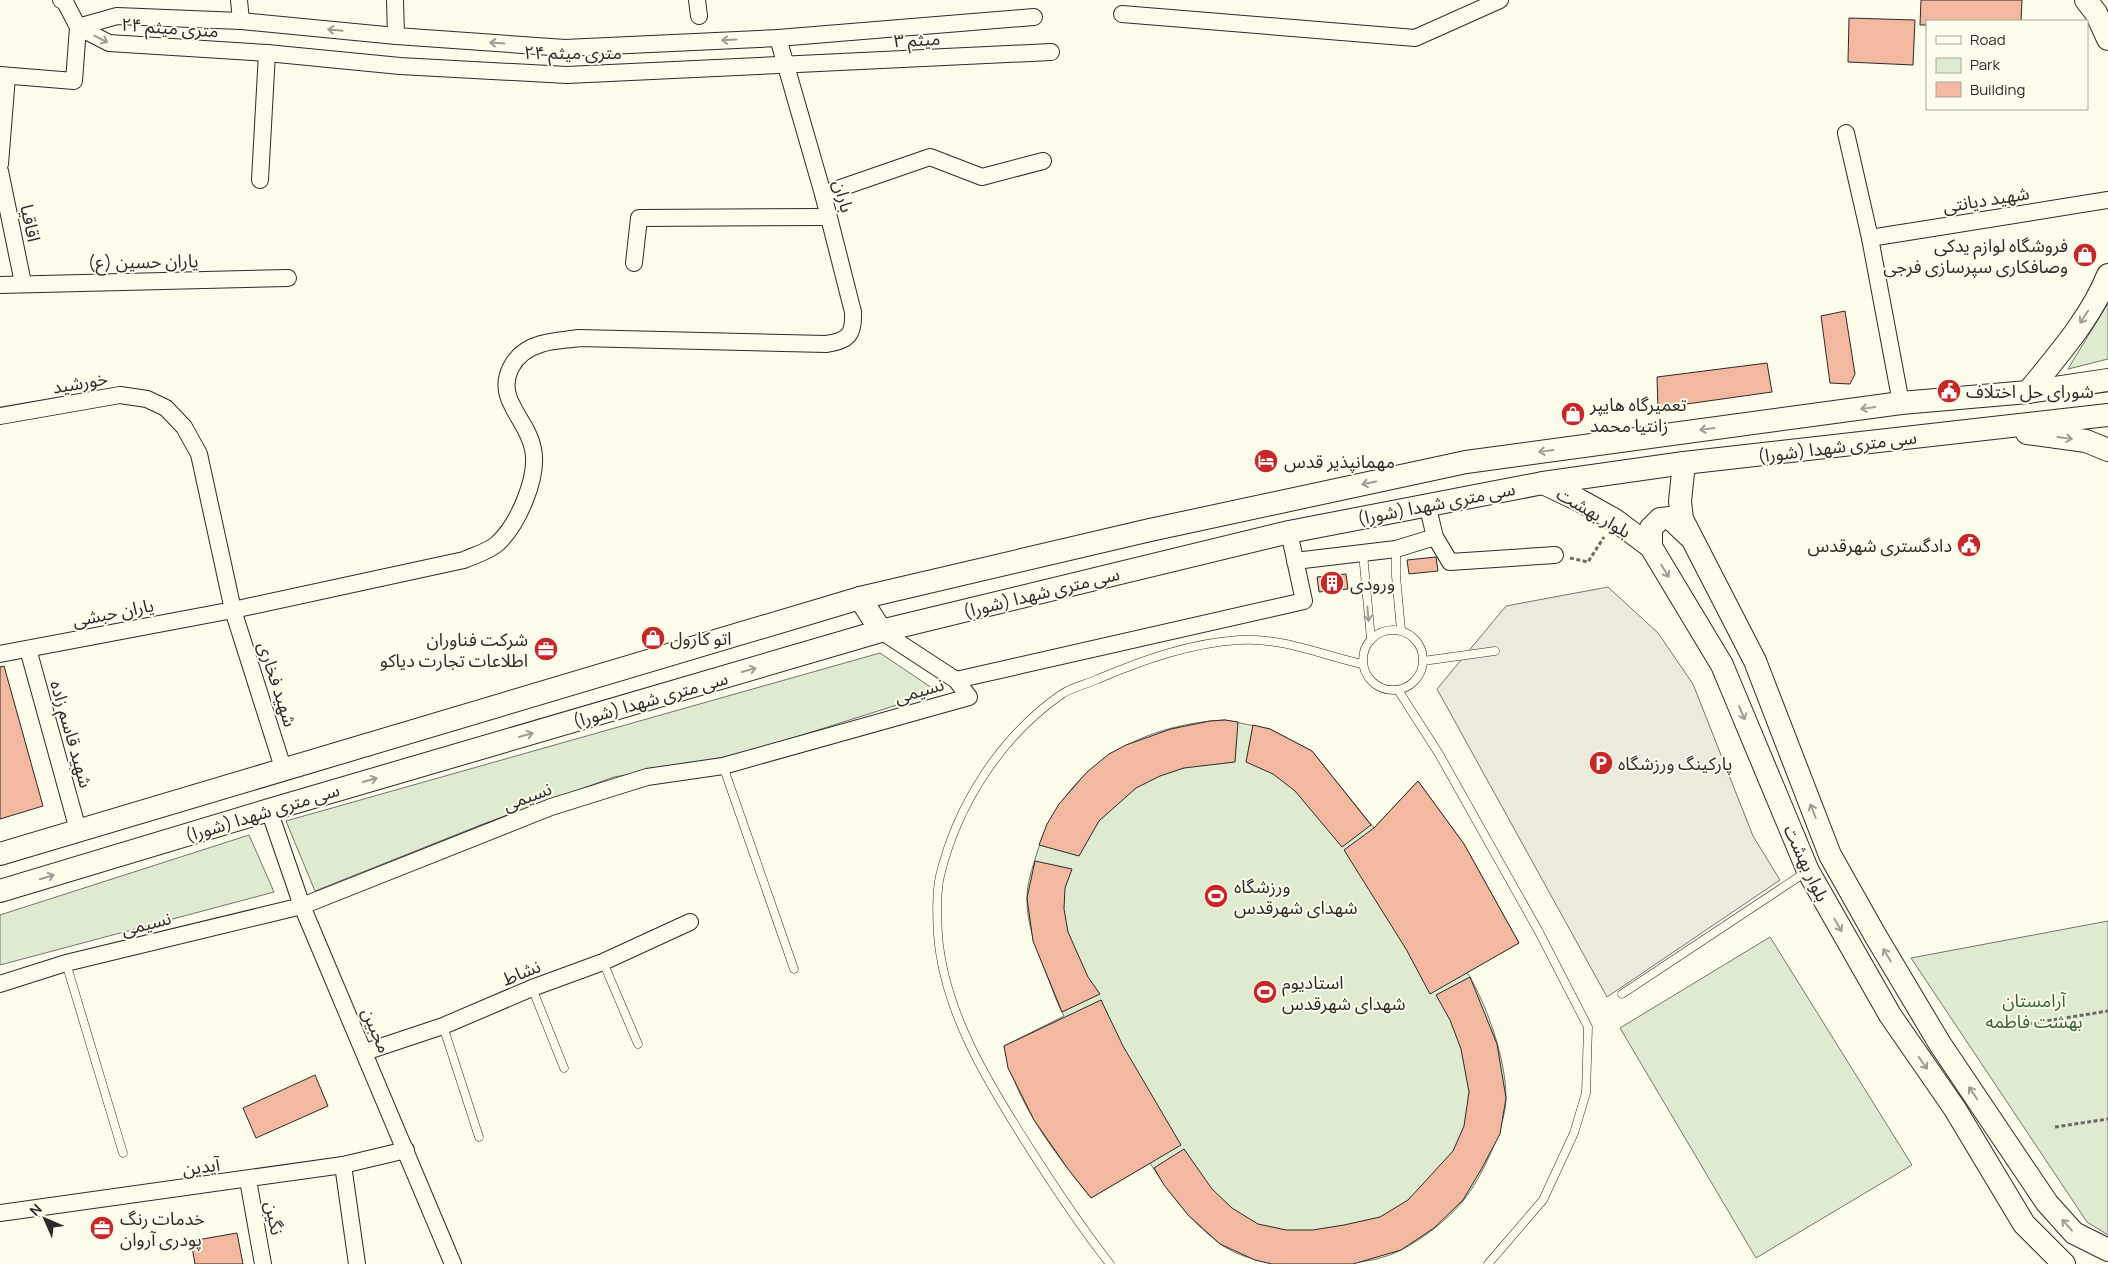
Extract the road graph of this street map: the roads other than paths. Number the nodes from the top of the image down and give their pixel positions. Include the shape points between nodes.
1 (63, 0) edge
2 (239, 0) edge
3 (395, 0) edge
4 (1500, 0) edge
5 (2091, 6) edge
6 (1122, 14) dead end
7 (1034, 18) dead end
8 (241, 21) junction
9 (78, 27) junction
10 (396, 36) junction
11 (778, 38) junction
12 (2108, 39) edge
13 (565, 48) junction
14 (2108, 48) edge
15 (1051, 52) dead end
16 (267, 53) junction
17 (785, 66) junction
18 (4, 75) edge
19 (567, 75) junction
20 (1846, 133) dead end
21 (1043, 161) dead end
22 (0, 164) edge
23 (0, 172) edge
24 (260, 180) dead end
25 (823, 194) junction
26 (2108, 200) edge
27 (828, 217) junction
28 (1870, 238) junction
29 (634, 263) dead end
30 (2108, 275) edge
31 (288, 278) dead end
32 (23, 283) junction
33 (0, 285) edge
34 (848, 337) joint
35 (2108, 380) edge
36 (2028, 392) junction
37 (1901, 403) junction
38 (166, 408) joint
39 (2108, 415) edge
40 (0, 416) edge
41 (1999, 429) junction
42 (1906, 437) junction
43 (2108, 450) edge
44 (1684, 464) junction
45 (1543, 483) junction
46 (1427, 504) junction
47 (1290, 532) junction
48 (1435, 537) junction
49 (1690, 537) junction
50 (1651, 547) junction
51 (1396, 549) junction
52 (1363, 554) junction
53 (1555, 555) road end
54 (1295, 561) junction
55 (860, 598) junction
56 (233, 610) junction
57 (1401, 630) junction
58 (881, 631) junction
59 (1370, 639) junction
60 (28, 649) junction
61 (1495, 652) dead end
62 (0, 654) edge
63 (1424, 661) junction
64 (1362, 664) junction
65 (956, 680) junction
66 (1398, 690) junction
67 (724, 766) junction
68 (284, 771) junction
69 (269, 810) junction
70 (78, 830) junction
71 (0, 854) edge
72 (1830, 855) junction
73 (1806, 866) junction
74 (0, 891) edge
75 (302, 906) junction
76 (690, 922) dead end
77 (603, 962) junction
78 (66, 963) junction
79 (794, 969) dead end
80 (0, 984) edge
81 (532, 988) junction
82 (1622, 994) dead end
83 (444, 1026) junction
84 (638, 1044) dead end
85 (365, 1052) junction
86 (564, 1068) dead end
87 (479, 1137) dead end
88 (406, 1150) junction
89 (122, 1153) dead end
90 (343, 1166) junction
91 (248, 1180) junction
92 (0, 1213) edge
93 (2108, 1250) edge
94 (263, 1264) edge
95 (357, 1264) edge
96 (453, 1264) edge
97 (1110, 1264) edge
98 (1488, 1264) edge
99 (2064, 1264) edge

1 - 9 street
2 - 8 street
3 - 10 street
4 - 6 street via 1415,38
5 - 12 main road
5 - 14 main road
7 - 11 street, میثم ۳
8 - 9 street, ۲۴ متری میثم via 117,16
10 -> 8 street, ۲۴ متری میثم
9 -> 16 street, ۲۴ متری میثم via 109,43
9 - 18 street via 74,81
13 -> 10 street, ۲۴ متری میثم
11 -> 13 street, ۲۴ متری میثم
11 - 17 street, باران
13 - 19 street
15 - 17 street, میثم ۳
16 - 19 street, ۲۴ متری میثم via 400,66
16 - 24 street
17 - 19 street, ۲۴ متری میثم
17 - 25 street, باران
18 - 22 street
20 - 28 street
21 - 25 street via 982,177 930,157
23 - 32 street, اقاقیا
25 - 27 street, باران
26 - 28 street, شهید دیانتی
27 - 29 street via 639,218
27 - 34 street, باران via 853,312 854,328
28 - 37 street
30 -> 36 main road via 2076,330
31 - 32 street, یاران حسین (ع)
32 - 33 street, یاران حسین (ع)
34 - 56 street, یاران حبشی via 826,344 579,338 540,344 518,357 507,371 505,388 529,434 534,451 533,471 527,496 498,544 464,560
35 - 36 main road, سی متری شهدا (شورا)
36 - 37 main road, سی متری شهدا (شورا)
37 - 42 main road
37 -> 55 main road, سی متری شهدا (شورا) via 1466,462 1150,530
38 - 40 street, خورشید via 147,399 120,396
38 - 56 street, شهید فخاری via 184,427 199,454
39 - 41 main road, سی متری شهدا (شورا)
41 - 42 main road, سی متری شهدا (شورا)
41 -> 43 main road via 2086,441
42 - 44 main road, سی متری شهدا (شورا)
44 - 45 main road, سی متری شهدا (شورا)
44 - 49 main road, بلوار بهشت via 1680,501 1682,518
45 - 46 main road, سی متری شهدا (شورا)
45 - 50 main road, بلوار بهشت via 1615,520
46 - 47 main road, سی متری شهدا (شورا)
46 - 48 street
47 - 54 street
47 - 58 main road, سی متری شهدا (شورا)
48 - 51 street
48 - 53 street via 1450,562
49 - 50 main road via 1670,518 1660,519 1651,528
72 -> 49 main road, بلوار بهشت via 1755,661
50 -> 73 main road, بلوار بهشت via 1722,665
51 - 52 street
51 - 57 lane
52 - 54 street
52 -> 59 lane
54 - 65 street via 1304,601
55 - 58 main road
55 - 68 main road, سی متری شهدا (شورا)
56 - 60 street, یاران حبشی
56 - 68 street, شهید فخاری
57 - 59 lane via 1385,630
57 - 63 lane via 1418,642
58 - 65 street, نسیمی
69 -> 58 main road, سی متری شهدا (شورا)
59 - 64 lane via 1362,655
60 - 62 street, یاران حبشی
60 - 70 street, شهید قاسم زاده
61 - 63 lane
63 - 66 lane via 1416,680
64 - 66 lane via 1365,674 1379,687
64 - 97 lane via 1283,642 1239,640 1177,650 1117,671 1064,693 1021,726 982,778 958,822 939,878 938,936 950,996 976,1059 1003,1107 1084,1232
65 - 67 street, نسیمی via 969,697
66 - 98 lane via 1453,779 1588,1027 1586,1093 1574,1133 1543,1200
67 - 75 street, نسیمی via 647,777 551,807
67 - 79 lane
68 - 70 main road, سی متری شهدا (شورا)
74 -> 69 main road, سی متری شهدا (شورا)
69 - 75 street, محبین
70 - 71 main road, سی متری شهدا (شورا)
72 - 73 main road
93 -> 72 main road, بلوار بهشت via 2074,1233 2047,1203 1940,1044
73 - 82 lane
73 -> 99 main road, بلوار بهشت via 1890,1015 1955,1109 2024,1224
75 - 78 street, نسیمی
75 - 85 street, محبین
76 - 77 street, نشاط
77 - 81 street, نشاط
77 - 84 lane
78 - 80 street, نسیمی
78 - 89 lane
81 - 83 street, نشاط
81 - 86 lane
83 - 85 street, نشاط
83 - 87 lane
85 - 88 street, محبین
88 - 90 street, آیدین
88 - 96 street, محبین
90 - 91 street, آیدین
90 - 95 street
91 - 92 street, آیدین
91 - 94 street, نگین

